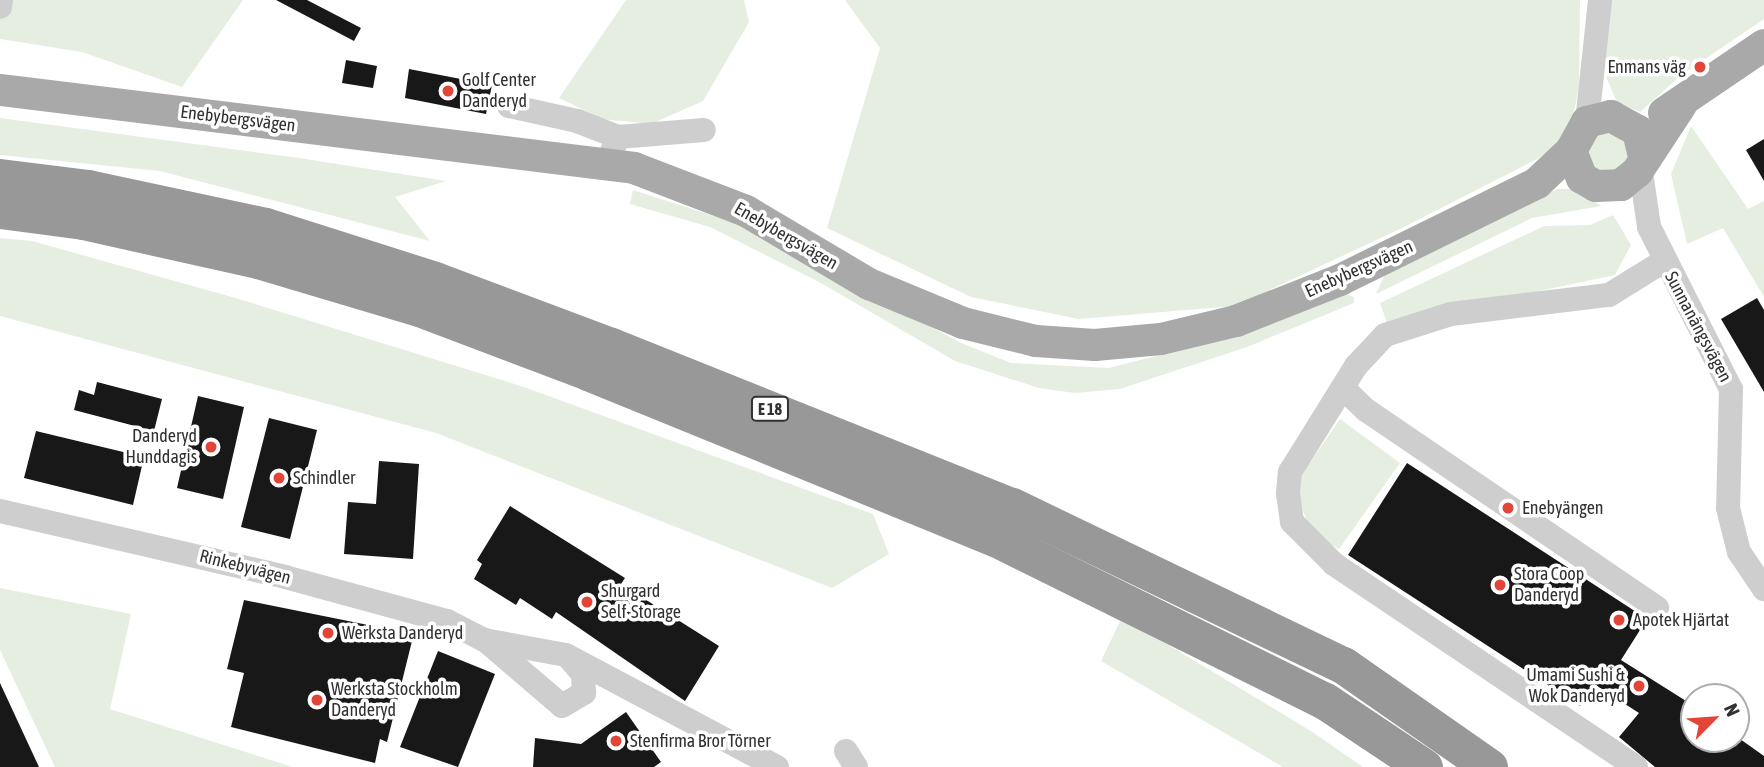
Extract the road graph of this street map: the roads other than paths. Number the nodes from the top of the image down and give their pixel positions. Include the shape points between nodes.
1 (1, 0) edge
2 (1600, 0) edge
3 (0, 6) edge
4 (1764, 46) edge
5 (0, 90) edge
6 (1681, 105) junction
7 (509, 106) dead end
8 (1609, 121) junction
9 (704, 130) dead end
10 (612, 150) junction
11 (1642, 161) junction
12 (1588, 172) junction
13 (0, 177) edge
14 (0, 210) edge
15 (1649, 227) junction
16 (1664, 261) junction
17 (1343, 388) junction
18 (0, 511) edge
19 (1764, 589) edge
20 (1657, 608) dead end
21 (484, 640) junction
22 (566, 655) junction
23 (778, 767) edge
24 (1424, 767) edge
25 (1489, 767) edge
26 (1636, 767) edge

1 - 3 street
2 - 8 street via 1593,71
4 - 6 main road, Enebybergsvägen
5 - 10 main road, Enebybergsvägen
6 - 8 main road, Enebybergsvägen
6 - 11 main road, Enebybergsvägen
7 - 10 street
8 - 11 main road
8 - 12 main road
9 - 10 street
10 - 12 main road, Enebybergsvägen via 735,206 869,284 963,323 1036,341 1096,345 1161,339 1236,321 1340,280 1537,183
11 - 12 main road, Enebybergsvägen via 1631,178
11 - 15 street, Sunnanängsvägen
12 - 15 street, Sunnanängsvägen
13 - 25 highway, E 18 via 88,188 265,226 435,280 611,346 1012,506 1086,541 1343,665
14 - 24 highway, E 18 via 83,221 258,260 419,308 588,372 995,538 1325,701
15 - 16 street, Sunnanängsvägen
16 - 17 street via 1609,295 1415,322 1385,335
16 - 19 street, Sunnanängsvägen via 1731,389 1728,508 1740,552
17 - 20 street via 1366,410
17 - 26 street via 1290,472 1292,522 1334,564
18 - 21 street, Rinkebyvägen via 285,577 447,621
21 - 22 street, Rinkebyvägen
21 - 22 street, Rinkebyvägen via 562,706 581,699 585,684
22 - 23 street, Rinkebyvägen

